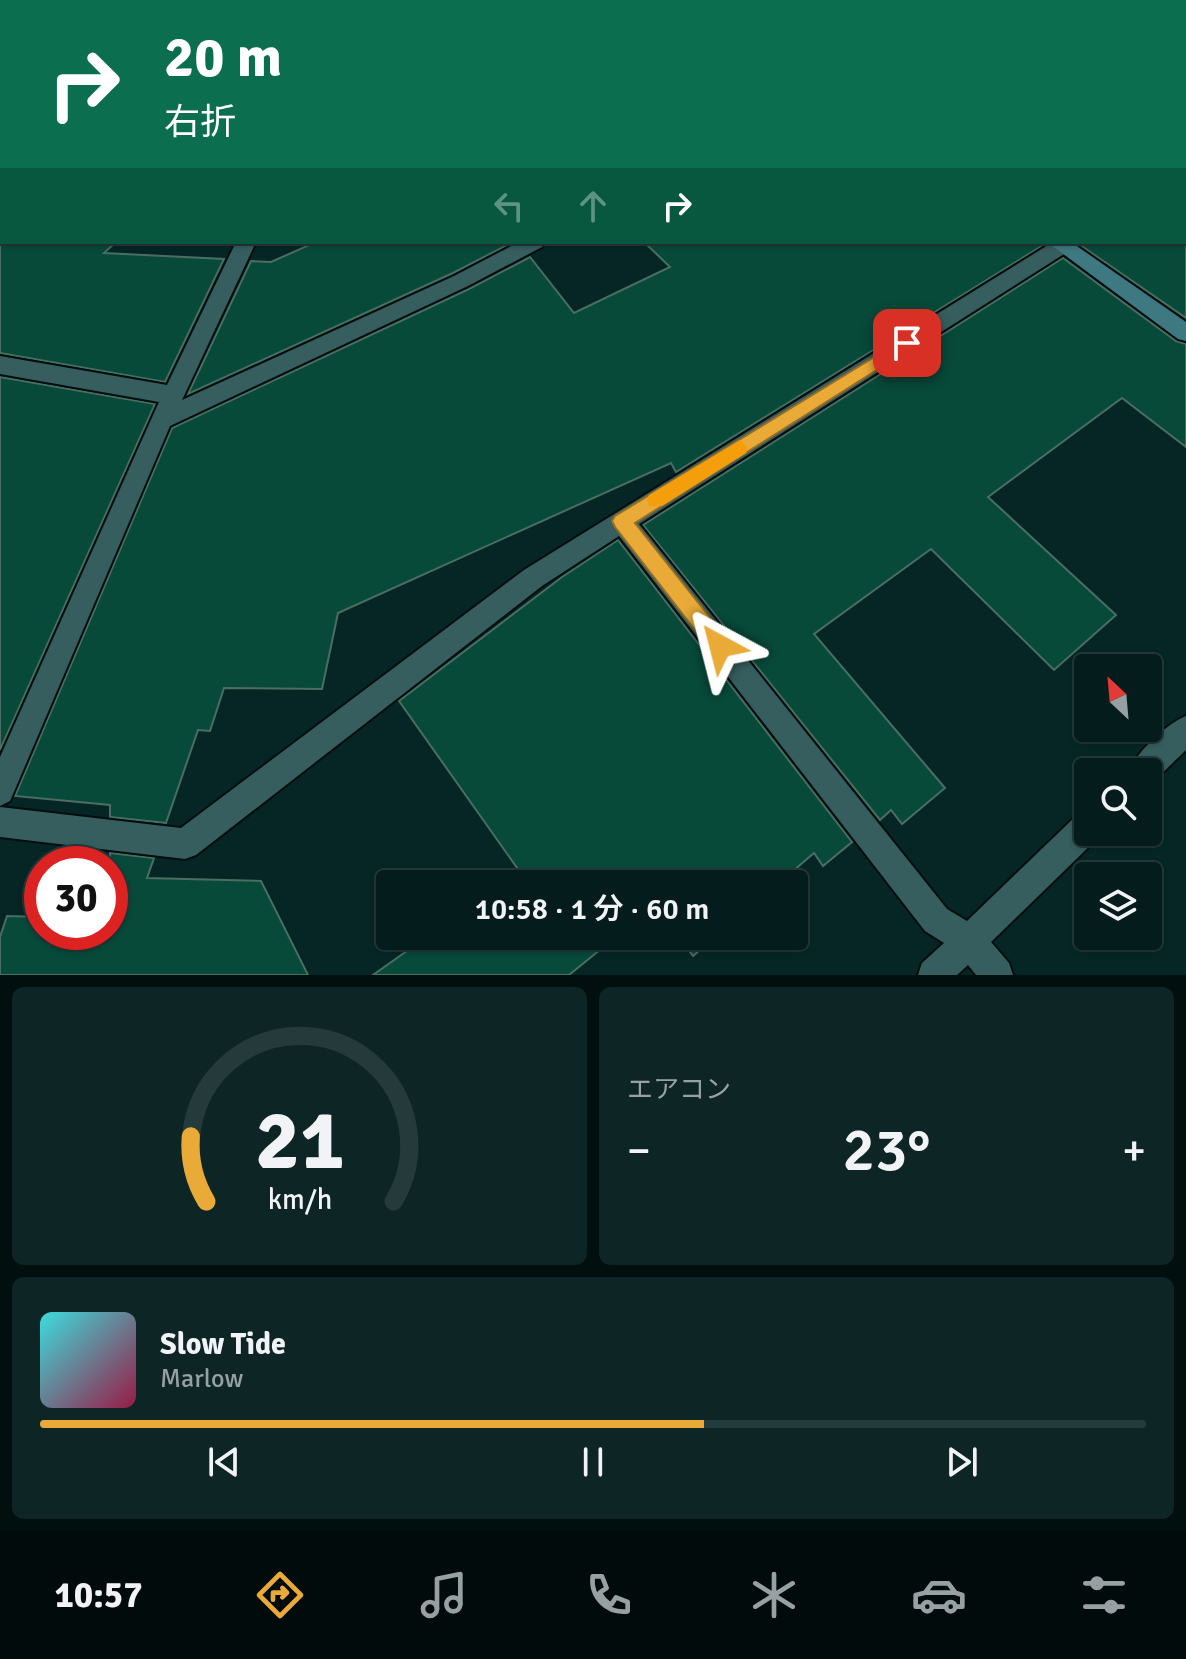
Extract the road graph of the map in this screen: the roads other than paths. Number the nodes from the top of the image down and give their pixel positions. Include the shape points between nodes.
1 (245, 244) edge
2 (531, 244) edge
3 (1061, 244) edge
4 (1064, 244) edge
5 (1186, 333) edge
6 (0, 365) edge
7 (172, 395) junction
8 (161, 420) junction
9 (622, 521) junction
10 (1186, 730) edge
11 (1157, 758) edge
12 (0, 791) edge
13 (0, 822) edge
14 (1074, 840) edge
15 (969, 941) junction
16 (934, 975) edge
17 (997, 975) edge

1 - 7 street
2 - 8 street
3 - 9 street
4 - 5 street
6 - 7 street
7 - 8 street
8 - 12 street
9 - 13 street via 533,578 185,844
9 - 15 street via 936,920
10 - 11 street
14 - 15 street
15 - 16 street
15 - 17 street

